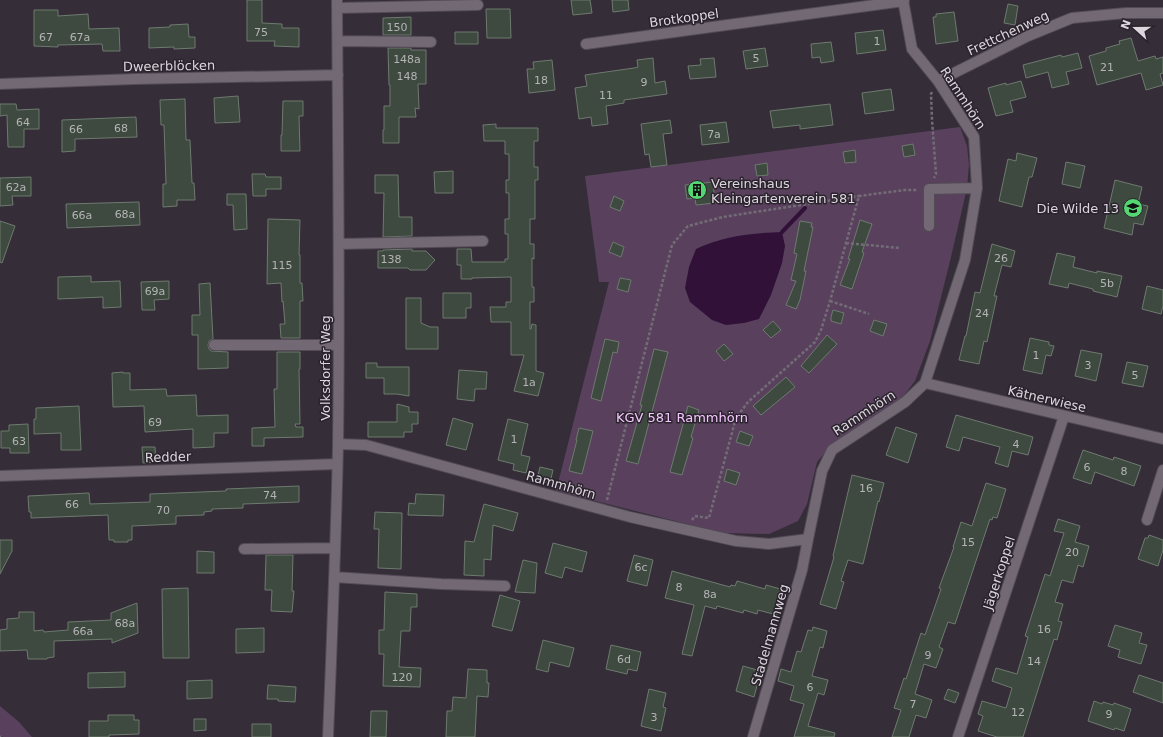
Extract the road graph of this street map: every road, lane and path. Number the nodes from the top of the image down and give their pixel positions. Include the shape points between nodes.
1 (904, 1) edge
2 (337, 4) edge
3 (478, 5) dead end
4 (1163, 13) edge
5 (338, 41) junction
6 (431, 42) dead end
7 (586, 44) dead end
8 (338, 75) junction
9 (938, 81) junction
10 (0, 84) edge
11 (978, 188) junction
12 (929, 189) junction
13 (859, 196) junction
14 (929, 226) dead end
15 (484, 241) dead end
16 (846, 243) junction
17 (339, 244) junction
18 (900, 248) dead end
19 (830, 301) junction
20 (869, 314) dead end
21 (214, 345) dead end
22 (338, 345) junction
23 (925, 383) junction
24 (1064, 416) junction
25 (1163, 439) edge
26 (338, 444) junction
27 (337, 464) junction
28 (1163, 470) edge
29 (0, 476) edge
30 (605, 511) junction
31 (1147, 520) dead end
32 (684, 529) junction
33 (808, 539) junction
34 (244, 548) dead end
35 (335, 548) junction
36 (334, 577) junction
37 (504, 586) dead end
38 (328, 737) edge
39 (754, 737) edge
40 (958, 737) edge

1 - 7 street, Brotkoppel
1 - 9 street, Rammhörn via 912,48
2 - 3 street
2 - 5 street, Volksdorfer Weg
4 - 9 street, Frettchenweg via 1126,13 1072,18 1028,36
5 - 6 street
5 - 8 street, Volksdorfer Weg
8 - 10 street, Dweerblöcken
8 - 17 street, Volksdorfer Weg
9 - 11 street, Rammhörn via 974,137
9 - 12 path via 931,94 936,174
11 - 12 street
11 - 23 street, Rammhörn via 965,260
12 - 13 path
12 - 14 street
13 - 16 path
13 - 30 path via 723,216 688,226 672,245
15 - 17 street
16 - 18 path
16 - 19 path
17 - 22 street, Volksdorfer Weg
19 - 20 path
19 - 32 path via 822,330 815,342 748,402 736,418 709,518 695,516
21 - 22 street
22 - 26 street, Volksdorfer Weg
23 - 24 street, Kätnerwiese
23 - 33 street, Rammhörn via 905,402 832,450 822,471
24 - 25 street, Kätnerwiese
24 - 40 street, Jägerkoppel
26 - 27 street, Volksdorfer Weg
26 - 30 street, Rammhörn via 366,445
27 - 29 street, Redder
27 - 35 street, Volksdorfer Weg
28 - 31 street
30 - 32 street, Rammhörn
32 - 33 street, Rammhörn via 736,541 769,544
33 - 39 street, Stadelmannweg via 802,570
34 - 35 street
35 - 36 street, Volksdorfer Weg
36 - 37 street
36 - 38 street, Volksdorfer Weg

